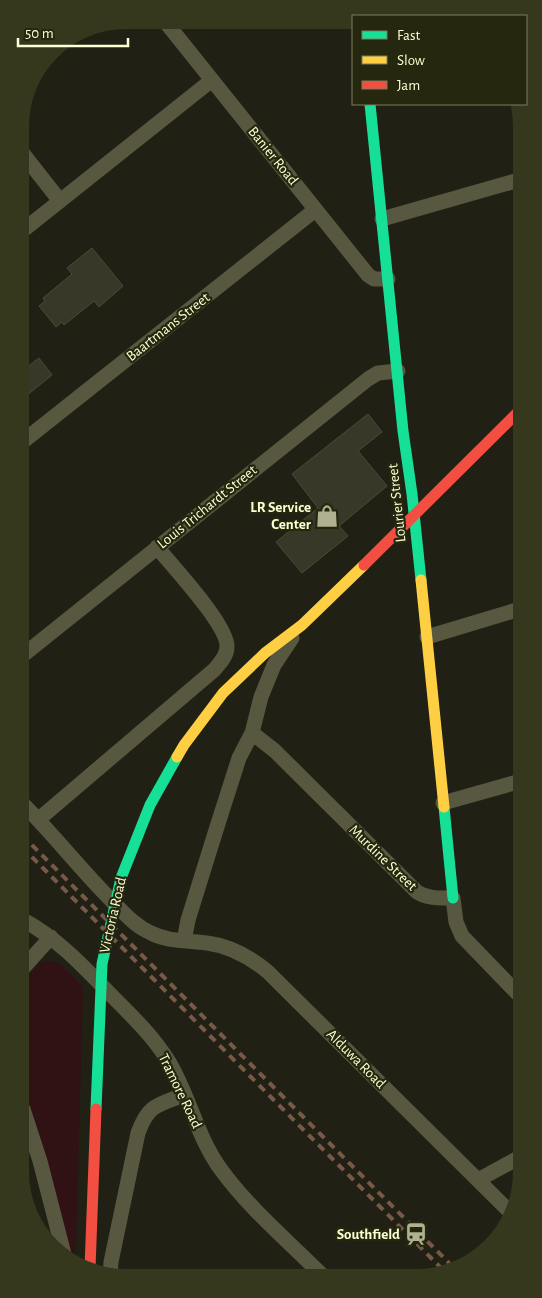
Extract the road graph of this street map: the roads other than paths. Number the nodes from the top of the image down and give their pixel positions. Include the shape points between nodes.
1 (172, 29) edge
2 (212, 80) junction
3 (370, 105) edge
4 (29, 161) edge
5 (513, 182) edge
6 (60, 201) junction
7 (315, 210) junction
8 (382, 219) junction
9 (29, 226) edge
10 (388, 279) junction
11 (398, 371) junction
12 (513, 417) edge
13 (29, 437) edge
14 (414, 517) junction
15 (157, 547) junction
16 (513, 611) edge
17 (302, 625) junction
18 (427, 637) junction
19 (29, 650) edge
20 (252, 733) junction
21 (513, 783) edge
22 (443, 804) junction
23 (29, 810) edge
24 (38, 819) junction
25 (453, 898) junction
26 (29, 924) edge
27 (51, 937) junction
28 (184, 941) junction
29 (29, 961) edge
30 (513, 989) edge
31 (184, 1095) junction
32 (29, 1139) edge
33 (513, 1161) edge
34 (478, 1180) junction
35 (506, 1208) edge
36 (61, 1244) edge
37 (90, 1262) edge
38 (111, 1268) edge
39 (316, 1269) edge

1 - 2 street, Banier Road
2 - 6 street
2 - 7 street, Banier Road
3 - 8 street, Lourier Street
4 - 6 street
5 - 8 street
6 - 9 street
7 - 10 street, Banier Road via 371,278
7 - 13 street, Baartmans Street
8 - 10 street, Lourier Street
10 - 11 street, Lourier Street
11 - 14 street, Lourier Street
11 - 15 street, Louis Trichardt Street via 375,374
12 - 14 street, Victoria Road
14 - 17 street, Victoria Road
14 - 18 street, Lourier Street
15 - 19 street, Louis Trichardt Street
15 - 24 street via 216,621 226,639 228,648 225,656 214,670
16 - 18 street
17 - 20 street, Victoria Road via 274,665 260,697
17 - 37 street, Victoria Road via 230,687 184,745 150,805 121,878 102,964
18 - 22 street, Lourier Street
20 - 25 street, Murdine Street via 275,751 417,892 433,898
20 - 28 street, Victoria Road via 239,758
21 - 22 street
22 - 25 street, Lourier Street
23 - 24 street, Alduwa Road
24 - 28 street, Alduwa Road via 133,922 152,934
25 - 30 street via 456,922 462,936
26 - 27 street, Tramore Road
27 - 29 street
27 - 31 street, Tramore Road via 152,1037 169,1062
28 - 34 street, Alduwa Road via 219,944 244,954 258,964
31 - 38 street via 153,1108 143,1121
31 - 39 street, Tramore Road via 221,1171
32 - 36 street
33 - 34 street
34 - 35 street, Alduwa Road

